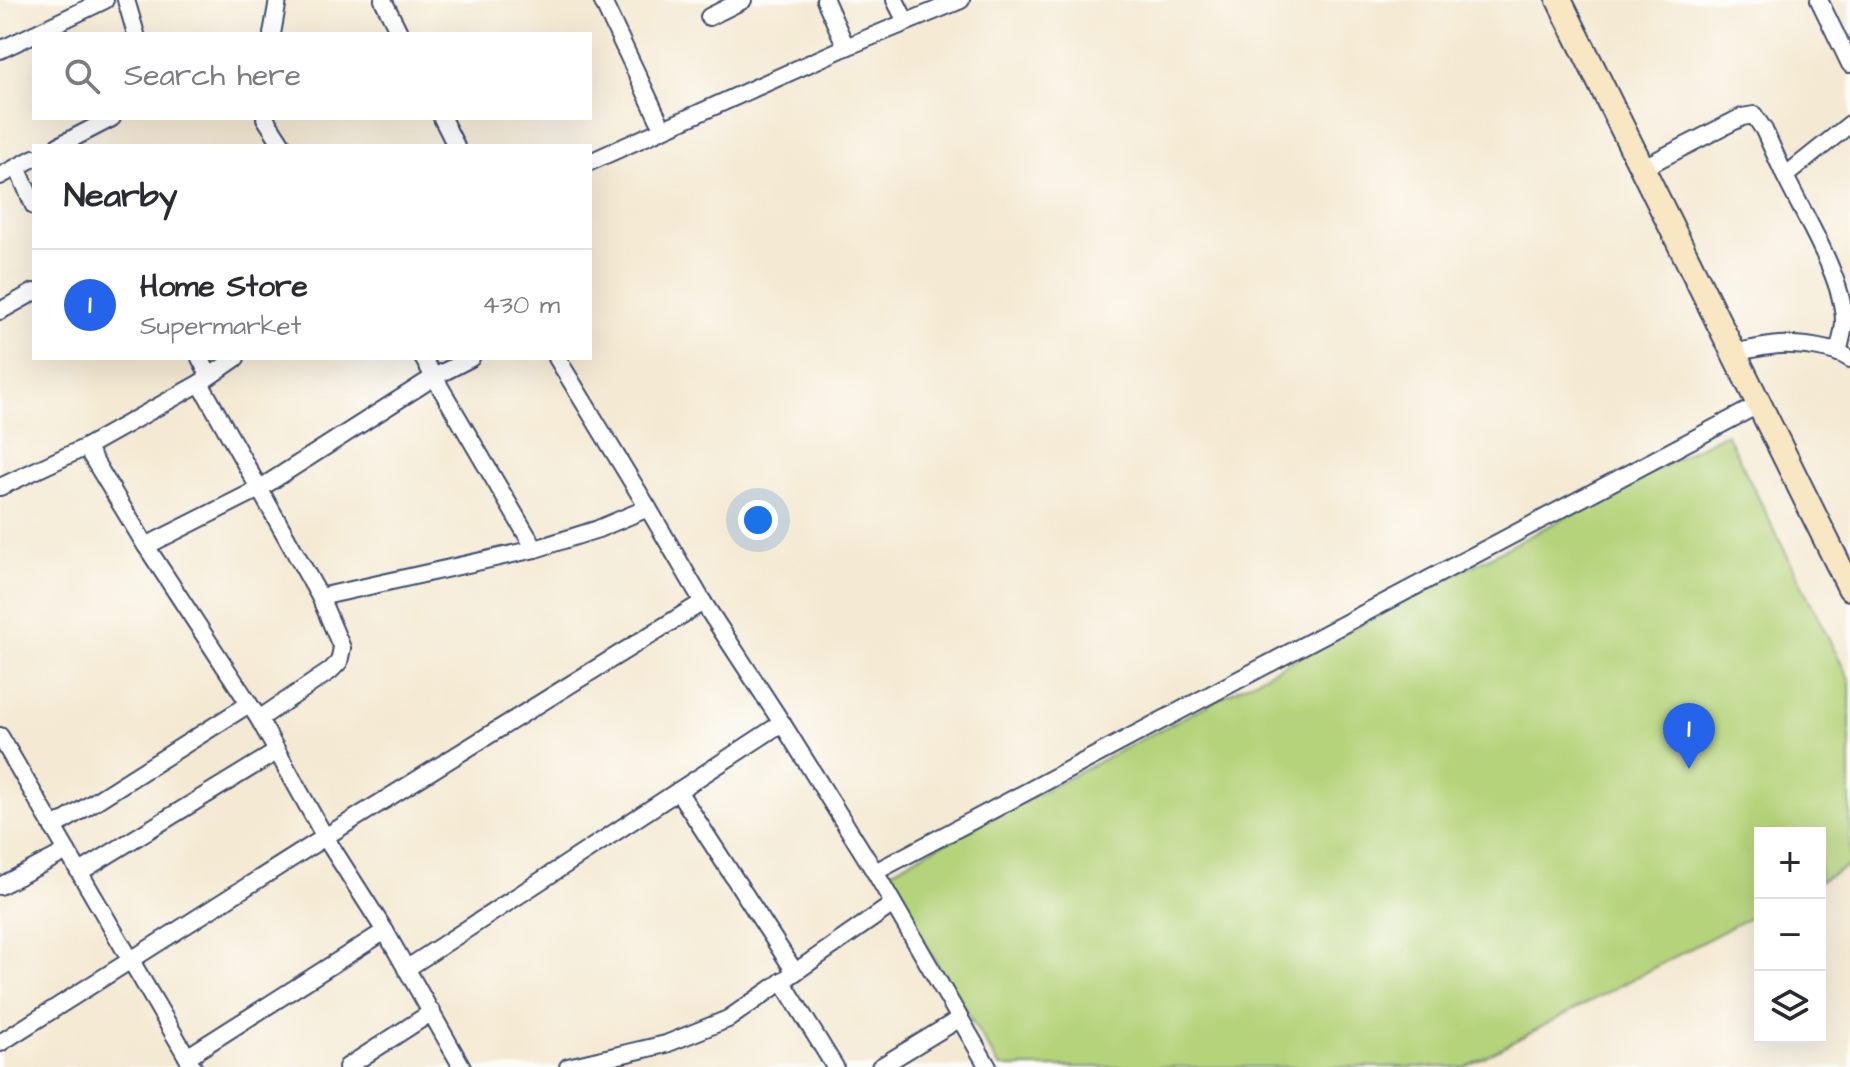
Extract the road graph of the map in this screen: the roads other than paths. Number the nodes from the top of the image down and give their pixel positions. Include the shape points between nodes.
1 (105, 0) edge
2 (126, 0) edge
3 (278, 0) edge
4 (383, 0) edge
5 (602, 0) edge
6 (743, 0) edge
7 (825, 0) edge
8 (895, 0) edge
9 (961, 0) edge
10 (1559, 0) edge
11 (1819, 0) edge
12 (709, 17) dead end
13 (906, 22) junction
14 (38, 32) edge
15 (135, 32) edge
16 (272, 32) edge
17 (399, 32) edge
18 (32, 35) edge
19 (846, 47) junction
20 (0, 50) edge
21 (1850, 64) edge
22 (108, 120) edge
23 (266, 120) edge
24 (443, 120) edge
25 (1850, 124) edge
26 (663, 129) junction
27 (62, 144) edge
28 (282, 144) edge
29 (455, 144) edge
30 (32, 159) edge
31 (592, 161) edge
32 (17, 167) junction
33 (1642, 168) junction
34 (0, 176) edge
35 (1785, 176) junction
36 (32, 201) edge
37 (32, 293) edge
38 (0, 311) edge
39 (1733, 353) junction
40 (1844, 356) edge
41 (200, 360) edge
42 (233, 360) edge
43 (424, 360) edge
44 (467, 360) edge
45 (558, 360) edge
46 (434, 377) junction
47 (204, 379) junction
48 (1758, 405) junction
49 (86, 447) junction
50 (0, 487) edge
51 (259, 489) junction
52 (648, 508) junction
53 (146, 546) junction
54 (535, 549) junction
55 (1850, 588) edge
56 (320, 597) junction
57 (703, 602) junction
58 (249, 704) junction
59 (259, 719) junction
60 (782, 723) junction
61 (0, 736) edge
62 (276, 752) junction
63 (678, 791) junction
64 (53, 828) junction
65 (325, 837) junction
66 (67, 851) junction
67 (80, 872) junction
68 (875, 872) junction
69 (0, 886) edge
70 (893, 904) junction
71 (385, 931) junction
72 (130, 961) junction
73 (406, 969) junction
74 (788, 977) junction
75 (432, 1012) junction
76 (959, 1019) junction
77 (0, 1043) edge
78 (190, 1062) edge
79 (347, 1067) edge
80 (462, 1067) edge
81 (568, 1067) edge
82 (835, 1067) edge
83 (880, 1067) edge
84 (988, 1067) edge

1 - 14 street
2 - 15 street
3 - 16 street
4 - 17 street
5 - 26 street
6 - 12 street
7 - 19 street
8 - 13 street
9 - 13 street
10 - 33 main road
11 - 21 street
13 - 19 street
18 - 20 street
19 - 26 street
22 - 27 street
23 - 28 street
24 - 29 street
25 - 35 street
26 - 31 street
30 - 32 street
32 - 34 street
32 - 36 street
33 - 35 street via 1754,115
33 - 39 main road
35 - 40 street via 1841,300
37 - 38 street
39 - 40 street via 1779,345
39 - 48 main road
41 - 47 street
42 - 47 street
43 - 46 street
44 - 46 street
45 - 52 street
46 - 51 street
46 - 54 street
47 - 49 street
47 - 51 street
48 - 55 main road
48 - 68 street
49 - 50 street
49 - 53 street
51 - 53 street
51 - 56 street
52 - 54 street
52 - 57 street
53 - 58 street
54 - 56 street
56 - 59 street via 342,648 339,662
57 - 60 street
57 - 65 street
58 - 59 street
58 - 64 street
59 - 62 street
60 - 63 street
60 - 68 street
61 - 64 street
62 - 65 street
62 - 67 street
63 - 73 street
63 - 74 street
64 - 66 street
65 - 71 street
65 - 72 street
66 - 67 street
66 - 69 street
67 - 72 street
68 - 70 street
70 - 74 street
70 - 76 street
71 - 73 street
71 - 78 street
72 - 77 street
72 - 78 street
73 - 75 street
74 - 81 street via 728,1019 666,1044
74 - 82 street
75 - 79 street
75 - 80 street
76 - 83 street
76 - 84 street

